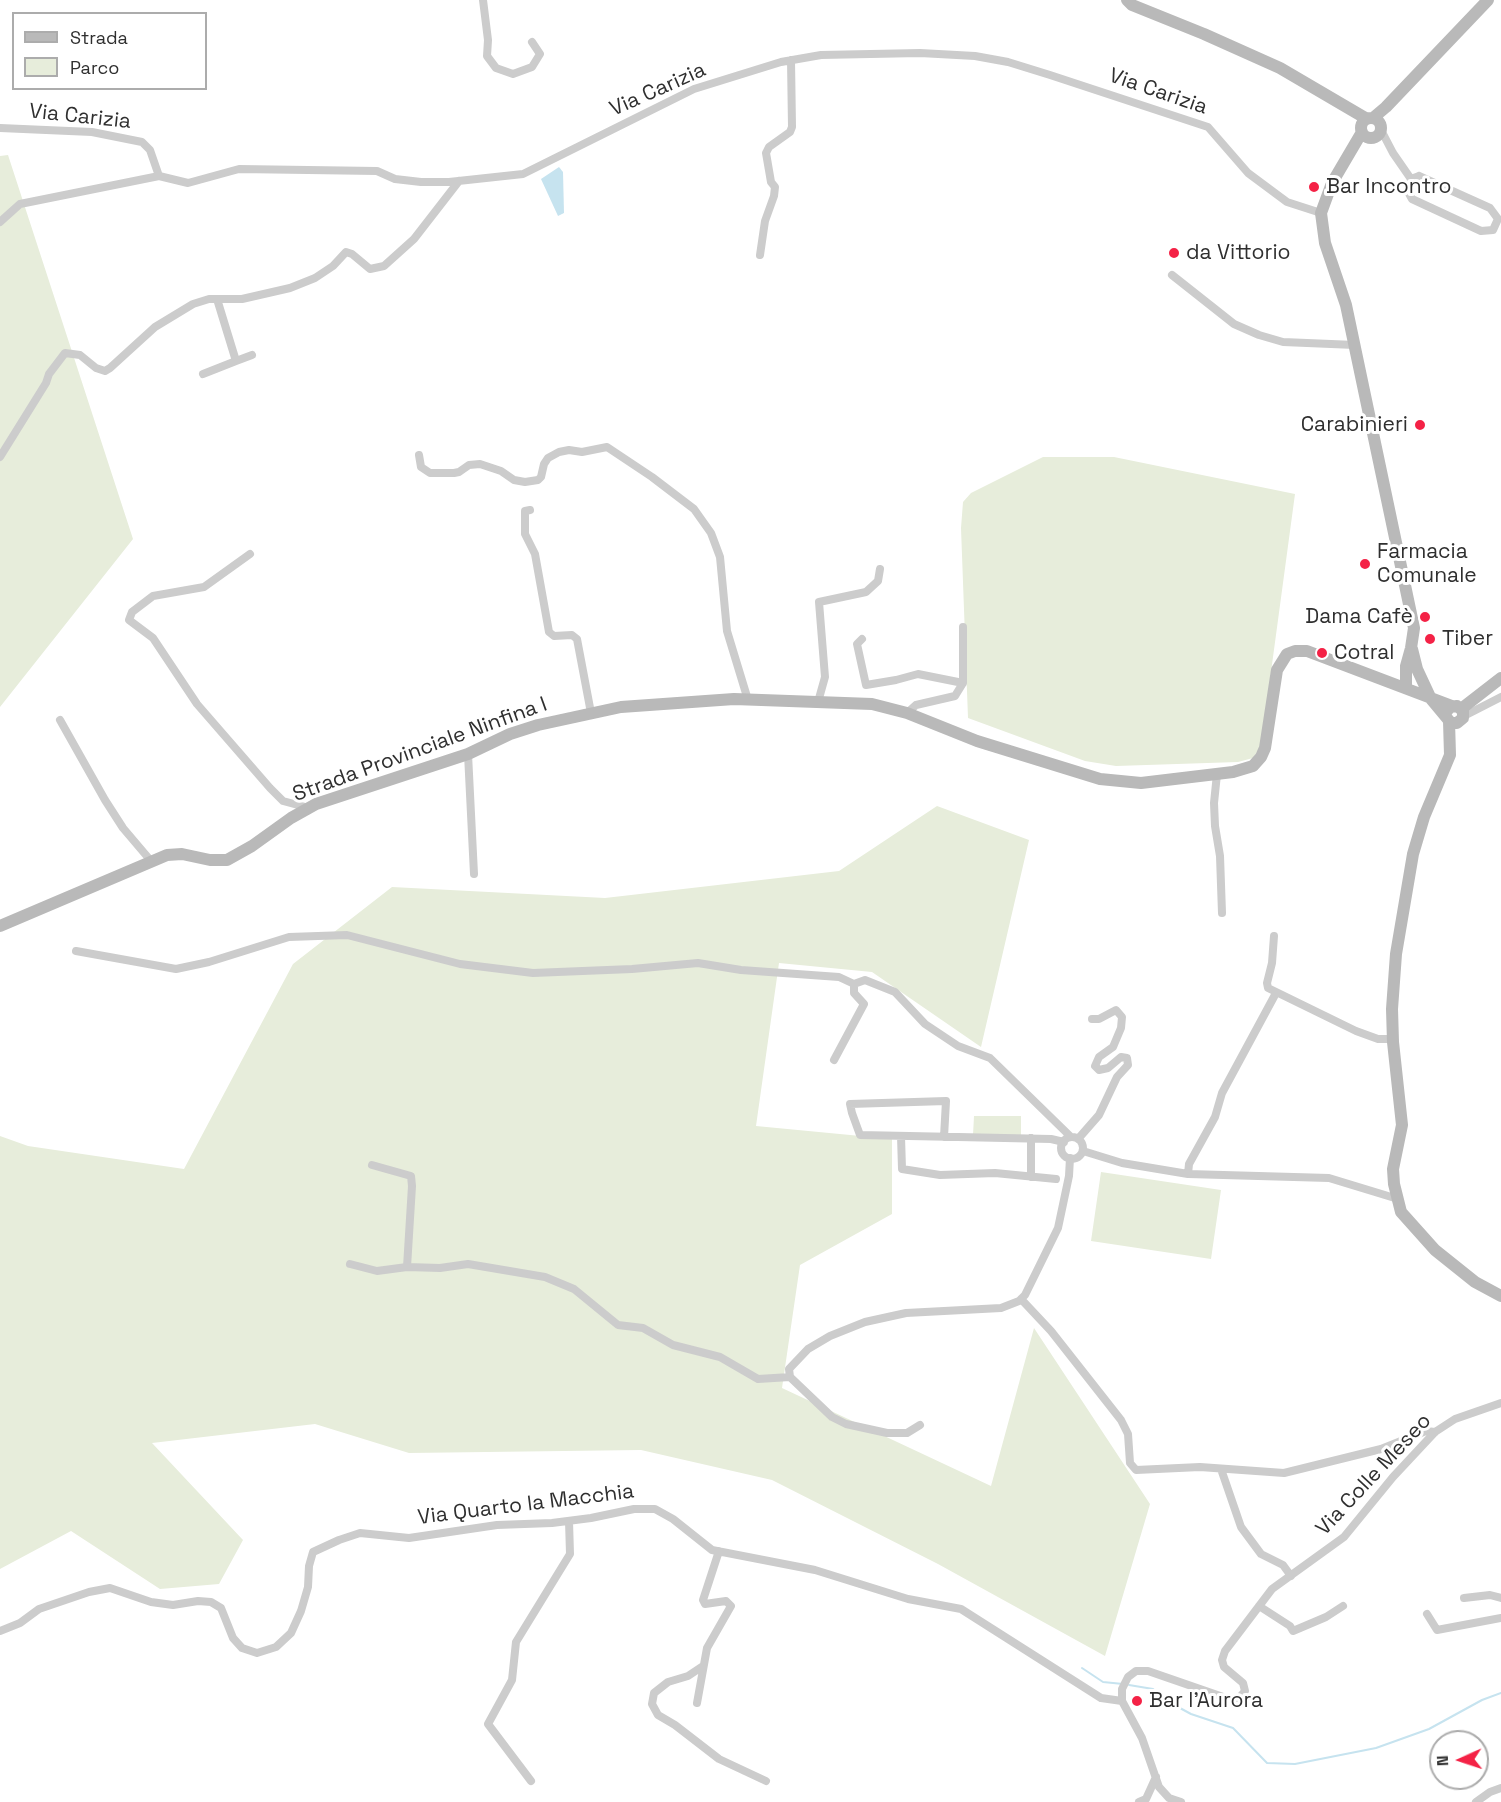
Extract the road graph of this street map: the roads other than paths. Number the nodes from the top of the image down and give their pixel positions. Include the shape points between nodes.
1 (483, 0) edge
2 (1127, 0) edge
3 (1488, 0) edge
4 (532, 42) dead end
5 (790, 60) junction
6 (1371, 127) junction
7 (0, 128) edge
8 (159, 176) junction
9 (1411, 180) junction
10 (459, 181) junction
11 (1321, 213) junction
12 (0, 222) edge
13 (760, 255) dead end
14 (1172, 275) dead end
15 (217, 299) junction
16 (1355, 345) junction
17 (252, 355) dead end
18 (236, 361) junction
19 (203, 374) dead end
20 (419, 455) dead end
21 (0, 457) edge
22 (530, 510) dead end
23 (250, 554) dead end
24 (880, 568) dead end
25 (963, 627) dead end
26 (862, 639) dead end
27 (1411, 667) junction
28 (1501, 678) edge
29 (1390, 681) junction
30 (963, 683) junction
31 (1406, 688) junction
32 (1501, 697) edge
33 (1431, 699) junction
34 (748, 700) junction
35 (818, 702) junction
36 (591, 712) junction
37 (907, 713) junction
38 (1455, 715) junction
39 (60, 720) dead end
40 (468, 754) junction
41 (1216, 774) junction
42 (310, 808) junction
43 (152, 861) junction
44 (474, 874) dead end
45 (1222, 913) dead end
46 (0, 926) edge
47 (1274, 936) dead end
48 (76, 951) dead end
49 (854, 984) junction
50 (1276, 993) junction
51 (1092, 1019) dead end
52 (1393, 1039) junction
53 (834, 1060) dead end
54 (901, 1136) junction
55 (944, 1137) junction
56 (1031, 1138) junction
57 (1071, 1140) junction
58 (1083, 1151) junction
59 (1070, 1158) junction
60 (372, 1165) dead end
61 (1188, 1174) junction
62 (1031, 1177) junction
63 (1056, 1179) dead end
64 (1398, 1199) junction
65 (350, 1264) dead end
66 (407, 1268) junction
67 (1501, 1296) edge
68 (1021, 1299) junction
69 (790, 1377) junction
70 (1501, 1403) edge
71 (920, 1425) dead end
72 (1435, 1432) junction
73 (1221, 1469) junction
74 (569, 1521) junction
75 (719, 1551) junction
76 (1291, 1576) junction
77 (1464, 1598) dead end
78 (1501, 1598) edge
79 (1259, 1606) junction
80 (1343, 1606) dead end
81 (1427, 1614) dead end
82 (1501, 1618) edge
83 (0, 1630) edge
84 (704, 1666) junction
85 (1122, 1701) junction
86 (697, 1703) dead end
87 (1156, 1777) junction
88 (531, 1781) dead end
89 (766, 1781) dead end
90 (1501, 1788) edge
91 (1139, 1802) edge
92 (1181, 1802) edge
93 (1476, 1802) edge

1 - 4 street via 491,31 487,56 496,68 513,74 532,67 540,54
2 - 6 main road via 1280,68 1355,113
3 - 6 main road
5 - 10 street, Via Carizia via 694,89 523,174
5 - 11 street, Via Carizia via 821,55 920,53 1008,62 1208,127 1248,173 1287,202
5 - 13 street via 792,127 766,153 775,187
6 - 9 street via 1387,142
6 - 11 main road via 1332,183
7 - 8 street, Via Carizia via 92,132 142,142 150,150
8 - 10 street, Via Carizia via 188,183 239,169 343,170 377,171 395,179 421,182
8 - 12 street via 20,204
9 - 9 street via 1407,190 1412,199 1481,231 1493,230 1498,219 1490,208 1419,176
10 - 15 street via 414,239 384,266 370,269 346,252 315,278 290,288 242,299
11 - 16 main road via 1325,243
14 - 16 street via 1234,324 1259,335 1283,342
15 - 18 street
15 - 21 street via 193,304 155,327 105,371 80,355 65,353
16 - 27 main road via 1414,628
17 - 18 street
18 - 19 street
20 - 34 street via 421,467 430,473 459,472 480,464 525,482 538,480 548,458 559,452 608,447 652,477 694,509 711,533 720,557 727,632
22 - 36 street via 525,512 525,534 535,554 549,632 577,639
23 - 42 street via 204,587 153,596 132,612 129,620 153,638 197,704 270,788 283,801
24 - 35 street via 879,581 866,592 819,603 825,677
25 - 30 street
26 - 30 street via 857,644 866,685 918,674
27 - 29 main road
27 - 31 main road
27 - 33 main road
28 - 38 main road
29 - 31 main road, Strada Provinciale Ninfina I
29 - 41 main road, Strada Provinciale Ninfina I via 1307,651 1291,652 1280,663 1275,678 1261,758 1248,768
30 - 37 street via 955,696 916,705
31 - 33 main road, Strada Provinciale Ninfina I
32 - 38 street
33 - 38 main road
34 - 35 main road, Strada Provinciale Ninfina I
34 - 36 main road, Strada Provinciale Ninfina I via 678,702
35 - 37 main road, Strada Provinciale Ninfina I via 872,704
36 - 40 main road, Strada Provinciale Ninfina I via 523,730
37 - 41 main road, Strada Provinciale Ninfina I via 977,741 1100,779 1141,783
38 - 52 main road via 1450,755 1413,854 1396,954
39 - 43 street via 111,810
40 - 42 main road, Strada Provinciale Ninfina I
40 - 44 street
41 - 45 street via 1214,803
42 - 43 main road, Strada Provinciale Ninfina I via 227,860 174,854
43 - 46 main road, Strada Provinciale Ninfina I
47 - 50 street via 1267,983
48 - 49 street via 176,969 289,937 347,935 460,963 533,973 698,963 839,977
49 - 53 street via 854,993 864,1004
49 - 57 street via 865,980 895,992 925,1024 958,1046 990,1058
50 - 52 street via 1356,1031 1378,1039
50 - 61 street via 1222,1093
51 - 57 street via 1116,1010 1122,1017 1113,1047 1099,1057 1095,1066 1099,1070 1108,1068 1121,1057 1126,1058 1128,1065 1117,1077 1099,1116
52 - 64 main road via 1402,1125 1393,1169
54 - 55 street
54 - 55 street via 860,1135 850,1104 946,1101
54 - 62 street via 902,1170
55 - 56 street
56 - 57 street
56 - 62 street
57 - 58 street via 1082,1144
57 - 59 street via 1062,1151
58 - 59 street via 1077,1158
58 - 61 street via 1122,1163
59 - 68 street via 1058,1228
60 - 66 street via 411,1176
61 - 64 street via 1329,1178
62 - 63 street
64 - 67 main road via 1401,1212 1435,1250 1475,1282
65 - 66 street via 377,1271
66 - 69 street via 468,1264 544,1277 574,1288 618,1325 644,1328 673,1345 720,1357 758,1379
68 - 69 street via 1001,1308 906,1313 865,1322 808,1349 789,1369
68 - 73 street via 1121,1420 1128,1434 1130,1463 1136,1470
69 - 71 street via 832,1418 846,1424 887,1433 907,1433
70 - 72 street, Via Colle Meseo via 1455,1419
72 - 73 street via 1426,1431 1381,1449 1284,1473
72 - 76 street, Via Colle Meseo via 1344,1537
73 - 76 street via 1241,1527 1261,1554 1282,1564
74 - 75 street, Via Quarto la Macchia via 655,1509 673,1518 712,1550
74 - 83 street, Via Quarto la Macchia via 497,1525 409,1538 360,1533 339,1540 314,1552 308,1587 291,1633 276,1647 257,1653 242,1648 233,1638 221,1608 211,1602 151,1602 110,1588 39,1609 20,1623
74 - 88 street via 570,1554 516,1642 512,1680 488,1724
75 - 84 street via 703,1600 705,1604 726,1601 731,1606 706,1648
75 - 85 street, Via Quarto la Macchia via 815,1570 908,1599 961,1610 1101,1698
76 - 79 street, Via Colle Meseo via 1272,1589
77 - 78 street
79 - 80 street via 1293,1631
79 - 85 street, Via Colle Meseo via 1222,1660 1224,1667 1243,1683 1245,1691 1239,1698 1228,1699 1148,1671 1136,1671 1122,1689
81 - 82 street via 1437,1630
84 - 86 street
84 - 89 street via 668,1682 654,1693 652,1704 658,1714 719,1759
85 - 87 street via 1142,1738
87 - 91 street via 1146,1799
87 - 92 street via 1169,1798
90 - 93 street

